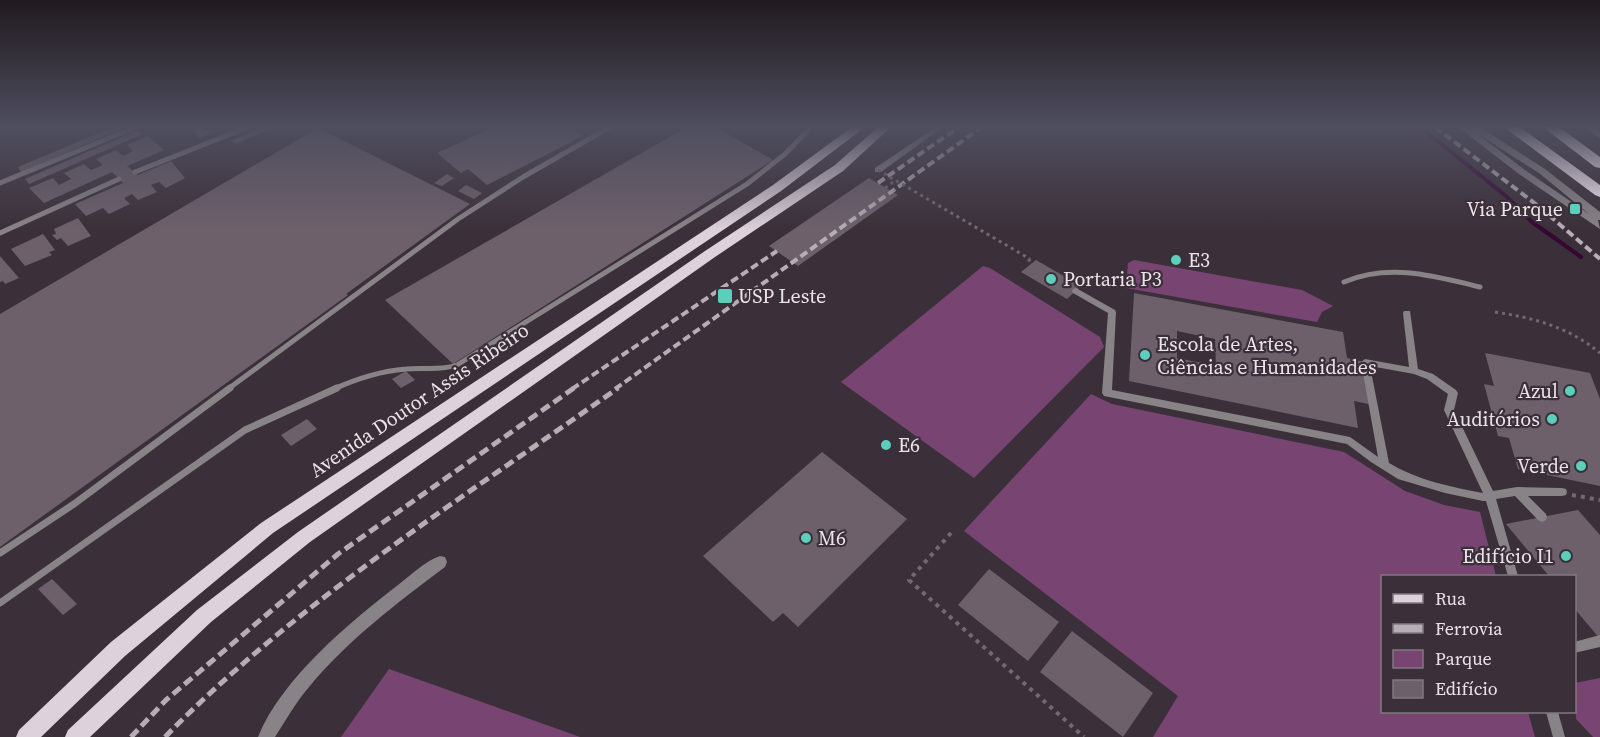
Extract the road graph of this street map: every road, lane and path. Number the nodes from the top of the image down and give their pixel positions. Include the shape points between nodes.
1 (52, 161) edge
2 (162, 161) edge
3 (552, 161) edge
4 (776, 161) edge
5 (814, 161) edge
6 (847, 161) edge
7 (890, 161) edge
8 (1508, 161) edge
9 (1528, 161) edge
10 (1558, 161) edge
11 (1570, 161) edge
12 (878, 170) joint
13 (135, 172) dead end
14 (119, 179) dead end
15 (896, 180) junction
16 (0, 183) edge
17 (1600, 185) edge
18 (885, 188) dead end
19 (1600, 192) edge
20 (1600, 217) edge
21 (1600, 226) edge
22 (0, 233) edge
23 (1030, 264) dead end
24 (1344, 282) dead end
25 (1480, 287) dead end
26 (1076, 291) dead end
27 (1407, 312) dead end
28 (1495, 312) dead end
29 (1600, 353) edge
30 (1414, 371) junction
31 (1385, 466) junction
32 (1517, 491) junction
33 (1562, 492) joint
34 (1490, 496) junction
35 (1600, 500) edge
36 (1542, 517) dead end
37 (951, 533) dead end
38 (0, 554) edge
39 (440, 562) dead end
40 (1514, 575) edge
41 (0, 603) edge
42 (1600, 641) edge
43 (1576, 648) edge
44 (1553, 713) edge
45 (26, 737) edge
46 (75, 737) edge
47 (266, 737) edge
48 (1084, 737) edge
49 (1559, 737) edge

1 - 16 lane
2 - 13 lane
3 - 38 lane via 475,207 74,504
4 - 41 lane via 747,184 457,365 446,369 406,369 357,381 245,429
5 - 45 main road, Avenida Doutor Assis Ribeiro via 267,528 118,650
6 - 46 main road via 304,537 204,616
7 - 12 street
8 - 21 street
9 - 20 street
10 - 19 highway
11 - 17 highway
12 - 15 path, bridge
14 - 22 lane
15 - 18 path
15 - 23 path, bridge via 1030,259
24 - 25 lane via 1368,272 1388,271
26 - 31 street via 1112,312 1107,393 1350,441
27 - 30 street
28 - 29 path via 1548,322 1573,333
30 - 31 street via 1365,362
30 - 34 street via 1430,376 1453,393 1449,410
31 - 34 street via 1402,476 1445,489
32 - 33 street
32 - 34 street
32 - 36 street
33 - 35 path
34 - 40 street
37 - 48 path via 909,580
39 - 47 street via 392,598 311,672
42 - 43 street
44 - 49 street

